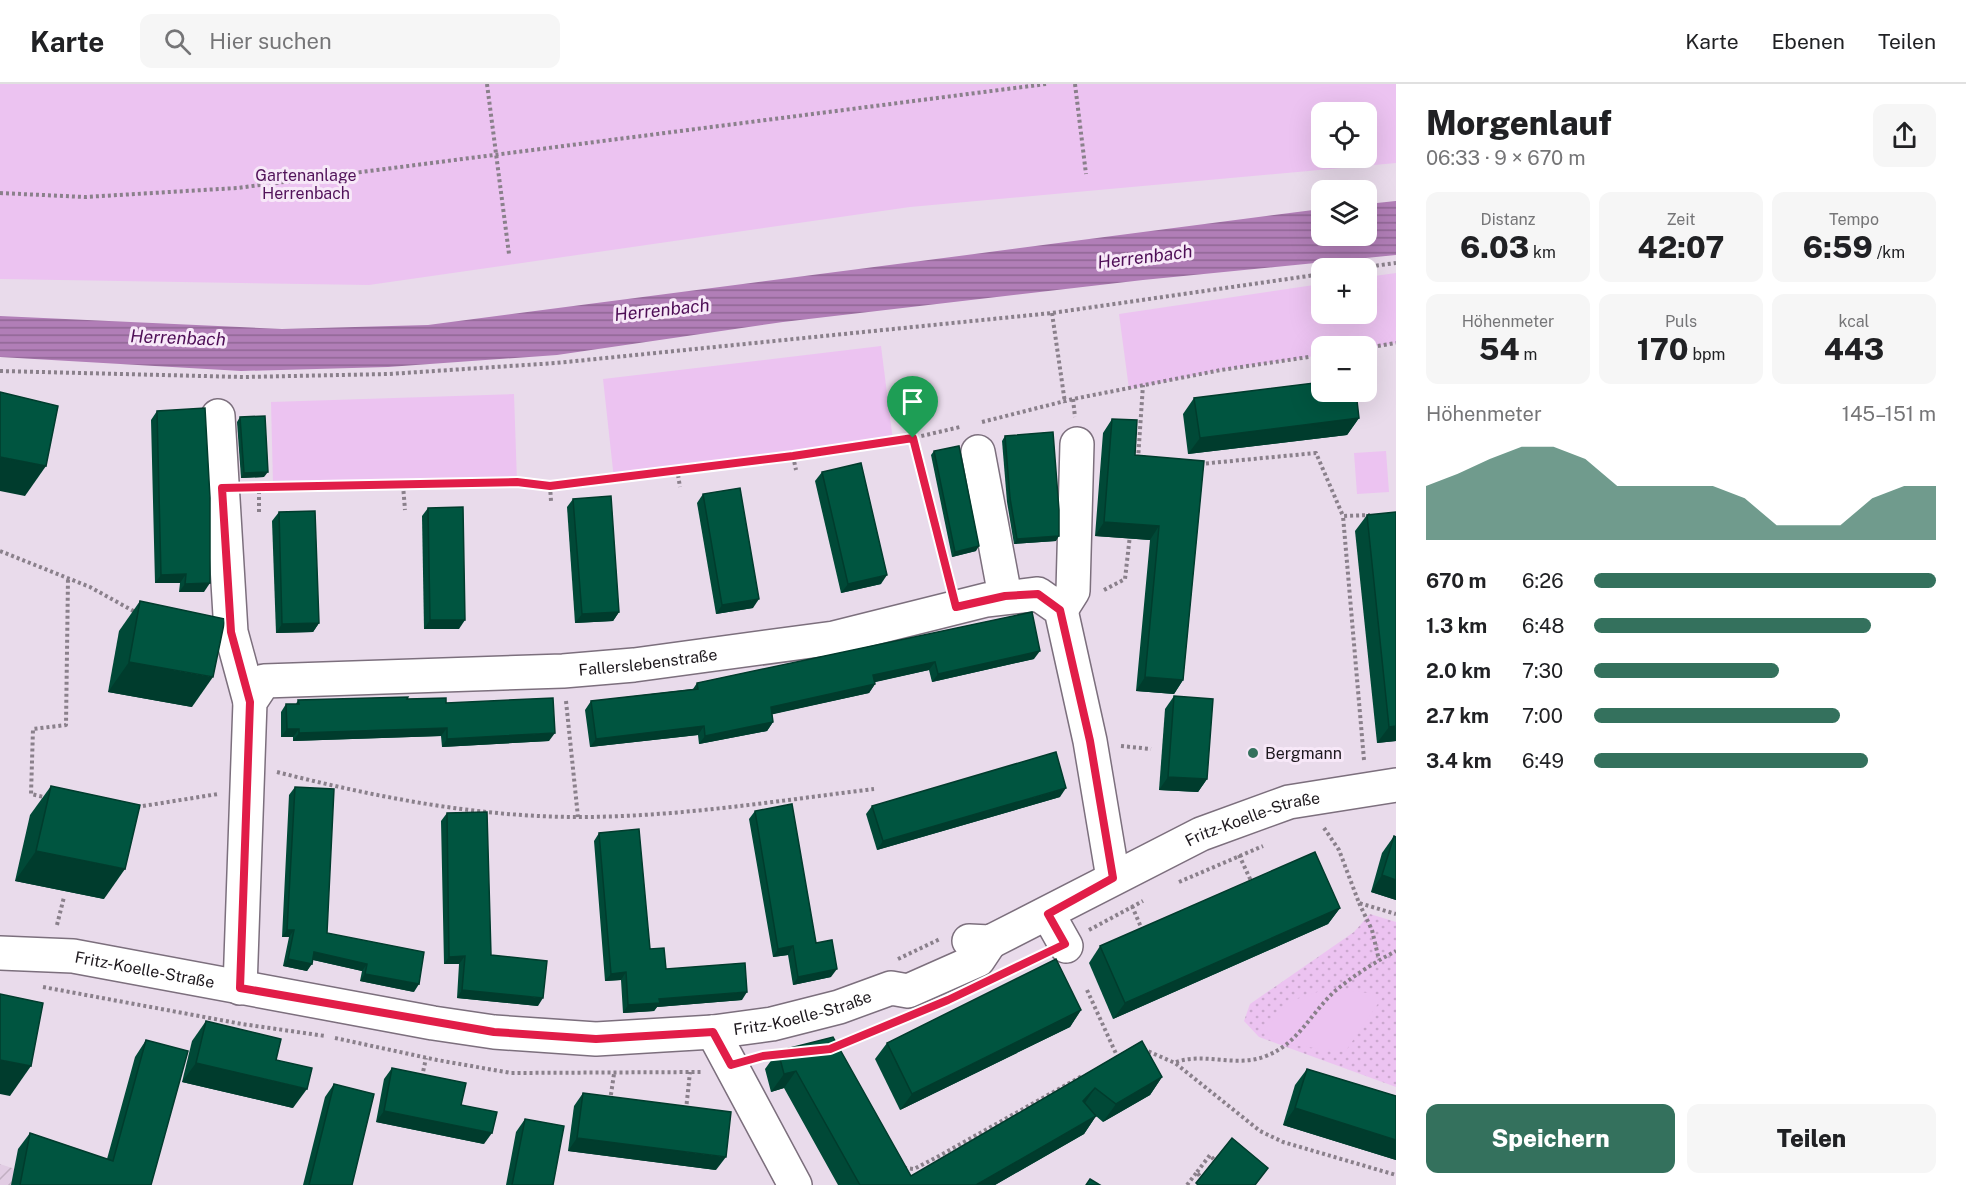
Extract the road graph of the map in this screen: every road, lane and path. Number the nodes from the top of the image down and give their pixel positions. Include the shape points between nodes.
1 (487, 84) edge
2 (1046, 84) edge
3 (1075, 84) edge
4 (498, 152) junction
5 (1086, 174) dead end
6 (0, 193) edge
7 (509, 254) dead end
8 (1396, 263) edge
9 (1377, 266) edge
10 (1311, 276) edge
11 (1052, 313) junction
12 (1396, 344) edge
13 (1377, 347) edge
14 (1311, 357) edge
15 (0, 371) edge
16 (1143, 385) junction
17 (1065, 403) junction
18 (218, 416) dead end
19 (971, 434) junction
20 (913, 438) junction
21 (1077, 444) dead end
22 (793, 456) junction
23 (1138, 459) junction
24 (1149, 460) edge
25 (1196, 464) edge
26 (677, 469) junction
27 (796, 470) dead end
28 (1137, 470) edge
29 (403, 485) junction
30 (259, 486) junction
31 (550, 486) junction
32 (680, 487) dead end
33 (222, 488) junction
34 (551, 501) dead end
35 (405, 510) dead end
36 (259, 512) dead end
37 (1375, 515) edge
38 (1343, 516) junction
39 (1131, 524) edge
40 (0, 551) edge
41 (68, 578) junction
42 (1098, 593) dead end
43 (1005, 596) junction
44 (956, 607) junction
45 (1060, 610) junction
46 (140, 614) edge
47 (563, 671) junction
48 (250, 702) junction
49 (1364, 764) dead end
50 (275, 772) dead end
51 (1396, 785) edge
52 (874, 789) dead end
53 (224, 794) dead end
54 (52, 799) edge
55 (135, 807) edge
56 (578, 817) junction
57 (1333, 825) dead end
58 (1269, 844) dead end
59 (1239, 855) junction
60 (1113, 878) junction
61 (1170, 887) dead end
62 (1255, 890) edge
63 (64, 897) edge
64 (1150, 897) dead end
65 (1359, 903) junction
66 (1132, 906) junction
67 (1048, 914) junction
68 (1396, 914) edge
69 (55, 931) dead end
70 (942, 938) dead end
71 (1146, 938) edge
72 (1065, 945) junction
73 (1396, 951) edge
74 (0, 953) edge
75 (1379, 960) junction
76 (891, 975) junction
77 (1003, 975) dead end
78 (40, 987) dead end
79 (240, 988) junction
80 (1087, 990) dead end
81 (901, 1020) dead end
82 (234, 1023) junction
83 (233, 1032) edge
84 (713, 1032) junction
85 (1138, 1048) edge
86 (830, 1049) edge
87 (1128, 1053) edge
88 (426, 1058) junction
89 (1118, 1058) junction
90 (1108, 1063) edge
91 (1175, 1063) junction
92 (731, 1065) junction
93 (690, 1072) junction
94 (1089, 1073) edge
95 (614, 1074) junction
96 (420, 1087) edge
97 (608, 1111) edge
98 (685, 1120) edge
99 (896, 1160) edge
100 (1215, 1161) edge
101 (1197, 1172) junction
102 (1396, 1175) edge
103 (1201, 1178) edge
104 (795, 1185) edge
105 (1187, 1185) edge

1 - 4 path
2 - 4 path
3 - 5 path
4 - 6 path via 237,188 85,197
4 - 7 path
8 - 9 path
10 - 11 path
11 - 15 path via 556,363 389,374 243,377
11 - 17 path
12 - 13 path
14 - 16 path
16 - 17 path
16 - 23 path
17 - 19 path
18 - 33 street
19 - 20 path
19 - 43 street
20 - 22 path
20 - 44 path
21 - 45 street via 1073,591
22 - 26 path
22 - 27 path
23 - 24 path
23 - 28 path
25 - 38 path via 1316,453
26 - 31 path
26 - 32 path
29 - 30 path
29 - 31 path via 517,482
29 - 35 path
30 - 33 path
30 - 36 path
31 - 34 path
33 - 48 street via 231,632
37 - 38 path
38 - 49 path
39 - 42 path via 1125,579
40 - 41 path
41 - 46 path
41 - 54 path via 66,725 33,729 31,794
43 - 44 street, Fallerslebenstraße
43 - 45 street, Fallerslebenstraße via 1038,594
44 - 47 street, Fallerslebenstraße via 834,638
45 - 60 street via 1090,741
47 - 48 street, Fallerslebenstraße via 264,681
47 - 56 path
48 - 79 street
50 - 56 path via 429,805
51 - 60 street, Fritz-Koelle-Straße via 1289,802 1201,834
52 - 56 path via 652,814
53 - 55 path
57 - 65 path via 1323,826 1339,850
58 - 59 path
59 - 61 path
59 - 62 path
60 - 67 street, Fritz-Koelle-Straße
63 - 69 path
64 - 66 path
65 - 68 path
65 - 75 path via 1372,930
66 - 71 path
66 - 72 path
67 - 72 street
67 - 76 street, Fritz-Koelle-Straße via 990,942 969,941
70 - 76 path
72 - 77 path
73 - 75 path
74 - 79 street, Fritz-Koelle-Straße via 73,956
75 - 91 path via 1335,992 1293,1041 1265,1057 1231,1062 1190,1057
76 - 84 street, Fritz-Koelle-Straße via 839,1006 772,1024
78 - 82 path
79 - 84 street, Fritz-Koelle-Straße via 494,1032 596,1039
80 - 89 path
81 - 86 path
82 - 83 path
82 - 88 path via 327,1036
84 - 92 street
85 - 91 path
87 - 89 path
88 - 95 path via 511,1073
88 - 96 path
89 - 90 path
91 - 102 path via 1260,1131 1283,1142
92 - 93 path
92 - 104 street
93 - 95 path
93 - 98 path
94 - 99 path via 914,1169 903,1168
95 - 97 path
100 - 101 path via 1210,1155
101 - 103 path
101 - 105 path

